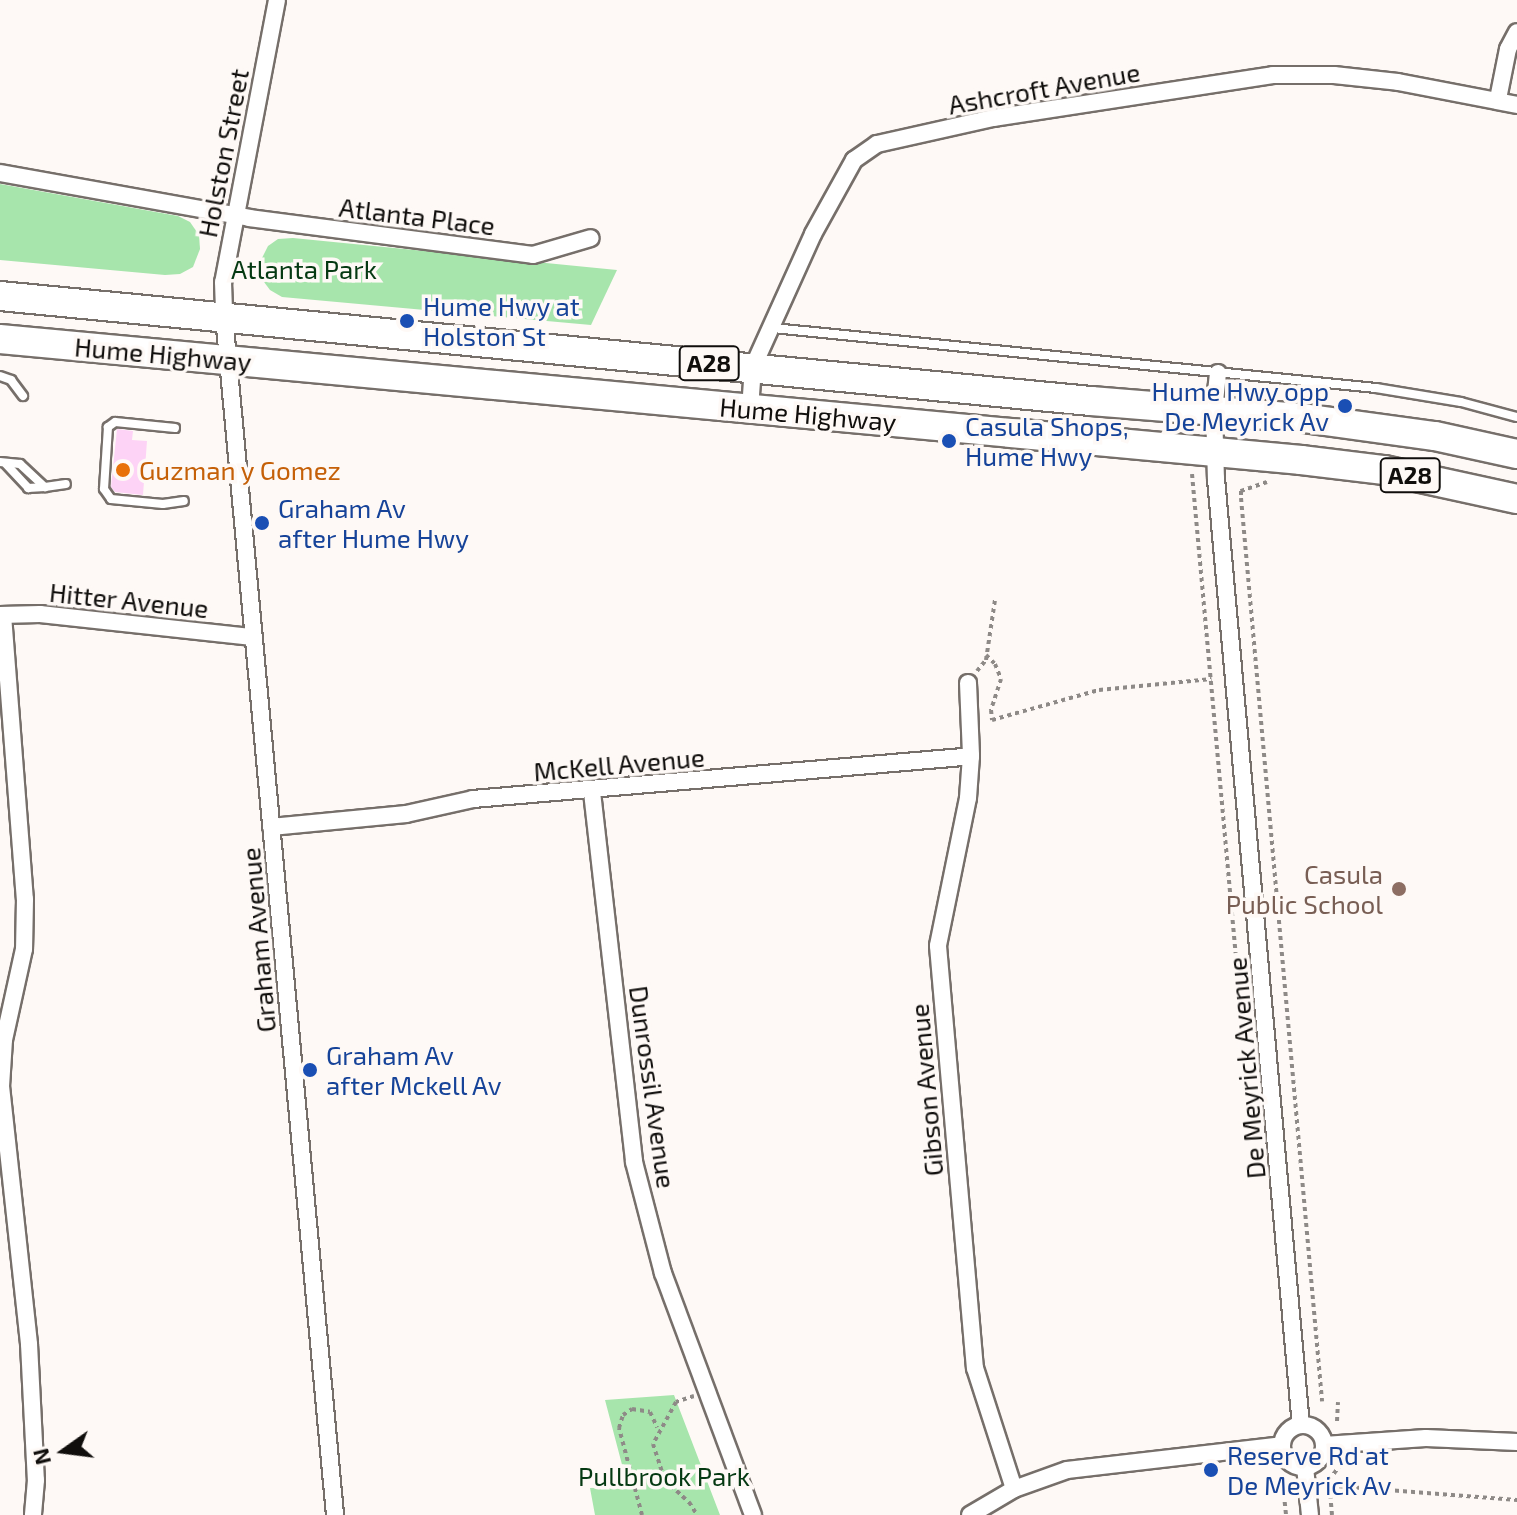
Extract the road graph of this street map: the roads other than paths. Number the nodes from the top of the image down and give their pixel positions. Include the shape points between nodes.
1 (277, 0) edge
2 (1517, 32) edge
3 (1498, 99) junction
4 (1517, 105) edge
5 (0, 173) edge
6 (235, 216) junction
7 (591, 238) dead end
8 (0, 296) edge
9 (224, 316) junction
10 (773, 328) junction
11 (0, 339) edge
12 (228, 361) junction
13 (753, 367) junction
14 (1218, 373) junction
15 (0, 376) edge
16 (23, 396) dead end
17 (750, 409) junction
18 (1214, 409) junction
19 (1517, 417) edge
20 (175, 428) dead end
21 (1214, 452) junction
22 (1517, 454) edge
23 (3, 462) edge
24 (66, 484) dead end
25 (1517, 499) edge
26 (184, 501) dead end
27 (2, 615) edge
28 (253, 637) junction
29 (968, 683) road end
30 (971, 756) junction
31 (592, 792) junction
32 (271, 827) junction
33 (7, 1223) edge
34 (1301, 1425) junction
35 (1517, 1442) edge
36 (1282, 1445) junction
37 (1324, 1445) junction
38 (1305, 1467) junction
39 (1014, 1489) junction
40 (33, 1515) edge
41 (335, 1515) edge
42 (753, 1515) edge
43 (970, 1515) edge
44 (1310, 1515) edge

1 - 6 street, Holston Street
2 - 3 street via 1508,49
3 - 4 street, Ashcroft Avenue
3 - 10 street, Ashcroft Avenue via 1334,75 1273,75 993,118 877,144 854,160 813,234
5 - 6 street, Atlanta Place
6 - 7 street, Atlanta Place via 533,255
6 - 9 street, Holston Street via 223,282
8 - 9 highway, Hume Highway / A28
9 - 12 street, Holston Street
9 - 13 highway, Hume Highway / A28
10 - 13 street, Ashcroft Avenue
10 - 14 lane
11 - 12 highway, Hume Highway / A28
12 - 17 highway, Hume Highway / A28
12 - 28 street, Graham Avenue
13 - 17 street, Ashcroft Avenue
13 - 18 highway, Hume Highway / A28
14 - 18 street, De Meyrick Avenue
14 - 19 lane via 1418,394
15 - 16 lane via 11,380
17 - 21 highway, Hume Highway / A28
18 - 21 street, De Meyrick Avenue
18 - 22 highway, Hume Highway / A28 via 1435,436
20 - 26 lane via 115,422 108,427 104,489 111,499
21 - 25 highway, Hume Highway / A28 via 1384,470
21 - 34 street, De Meyrick Avenue
23 - 24 lane via 20,464 45,487
27 - 28 street, Hitter Avenue via 40,614
27 - 33 street via 25,899 24,949 4,1040 1,1086
28 - 32 street, Graham Avenue
29 - 30 street, Gibson Avenue
30 - 31 street, McKell Avenue
30 - 39 street, Gibson Avenue via 968,798 938,946 975,1368
31 - 32 street, McKell Avenue via 473,799 406,814
31 - 42 street, Dunrossil Avenue via 634,1162 663,1273
32 - 41 street, Graham Avenue
33 - 40 street via 33,1401
34 - 36 street via 1290,1429
34 - 37 street via 1314,1428
35 - 37 street via 1426,1438
36 - 38 street via 1292,1463
36 - 39 street via 1091,1465
37 - 38 street via 1317,1462
38 - 44 street
39 - 43 street

